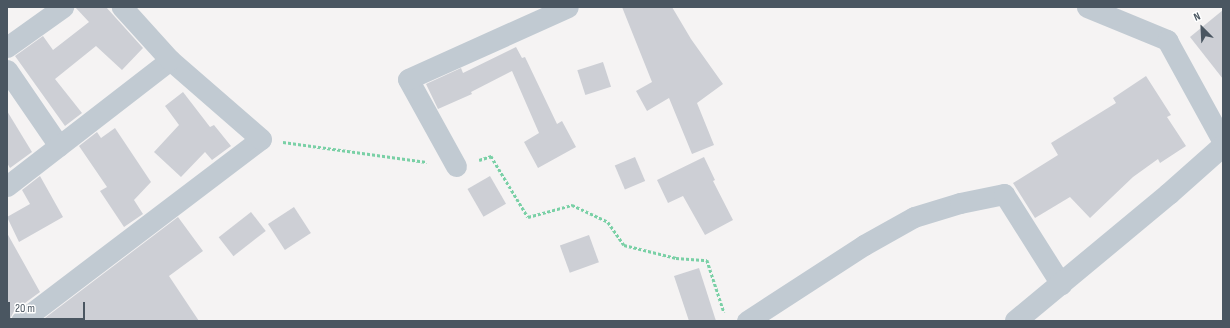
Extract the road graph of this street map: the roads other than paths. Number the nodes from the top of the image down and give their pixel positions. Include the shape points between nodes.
1 (63, 7) edge
2 (122, 7) edge
3 (568, 7) edge
4 (1087, 7) edge
5 (7, 47) edge
6 (170, 60) junction
7 (7, 70) edge
8 (1223, 142) edge
9 (59, 146) junction
10 (1223, 146) edge
11 (456, 166) road end
12 (7, 186) edge
13 (1060, 284) junction
14 (21, 321) edge
15 (747, 321) edge
16 (1016, 321) edge

1 - 5 street
2 - 6 street
3 - 11 street via 408,79
4 - 8 street via 1167,40
6 - 9 street
6 - 14 street via 261,139
7 - 9 street
9 - 12 street
10 - 13 street
13 - 15 street via 1004,194 960,203 914,217 864,245
13 - 16 street

